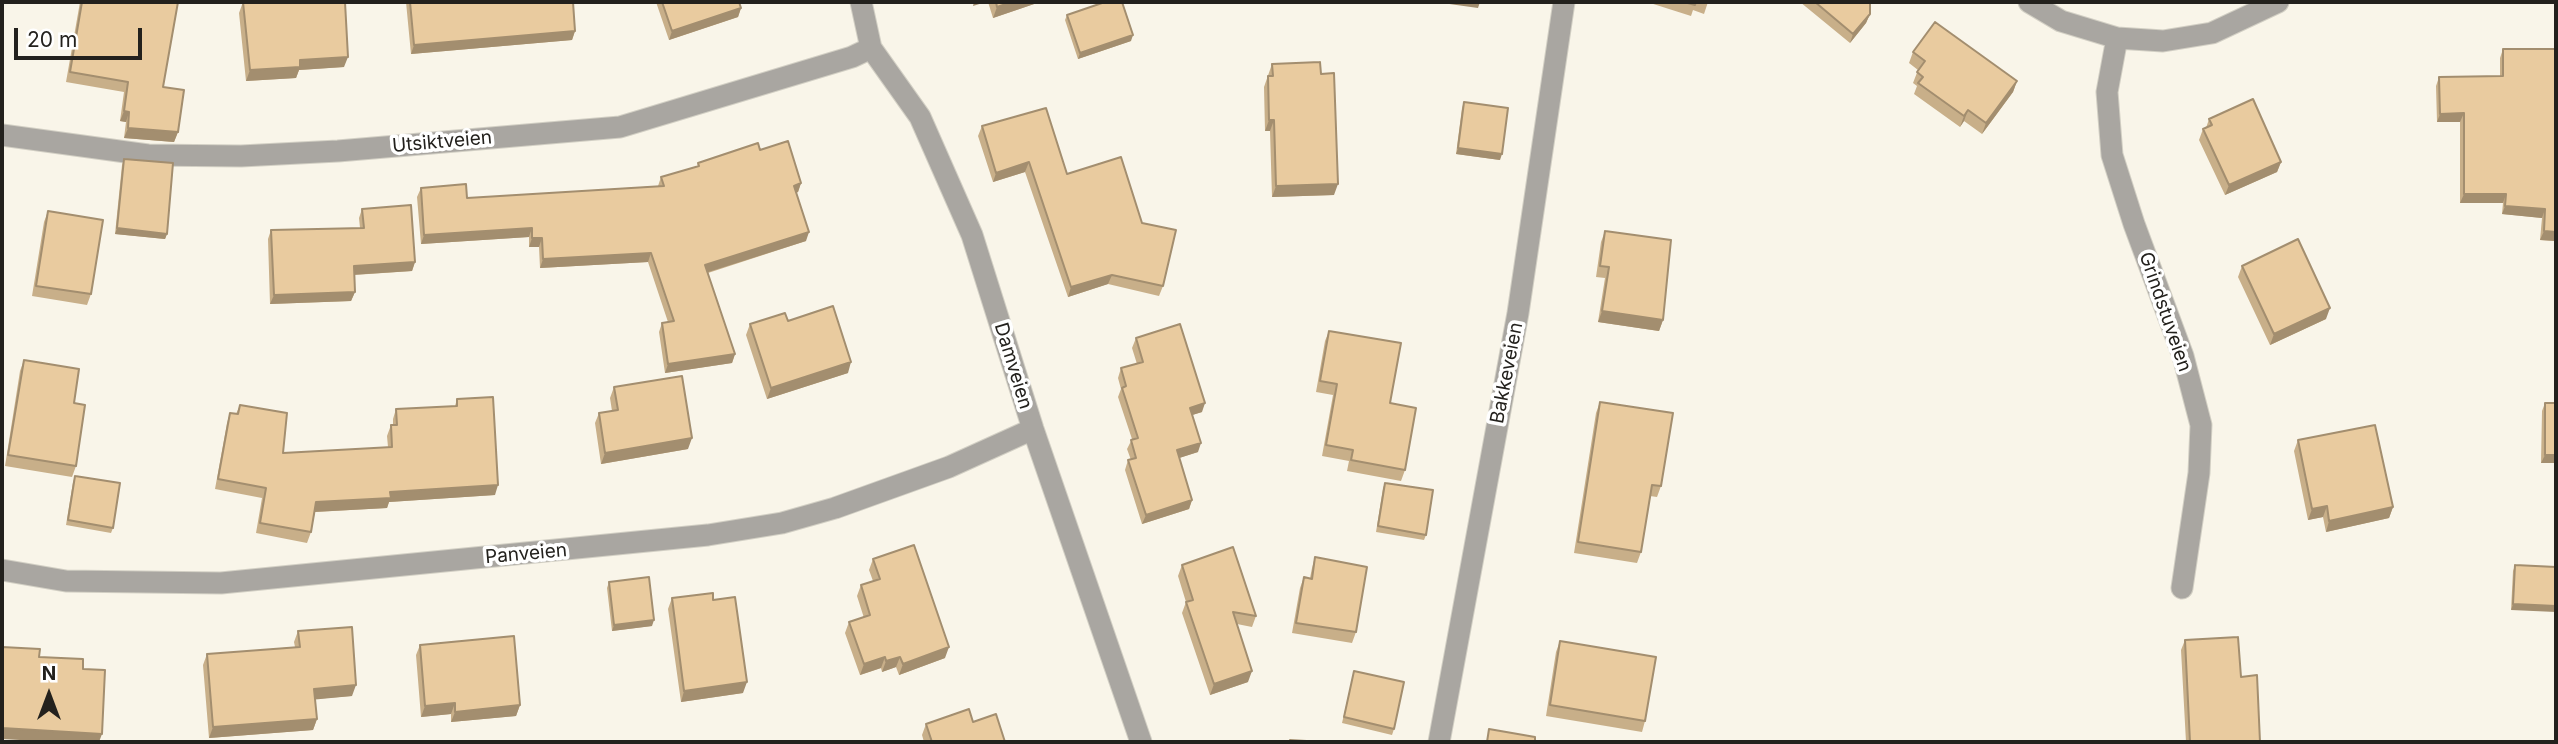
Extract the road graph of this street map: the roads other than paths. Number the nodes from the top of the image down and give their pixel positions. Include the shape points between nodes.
1 (861, 2) edge
2 (1564, 2) edge
3 (2028, 2) edge
4 (2278, 2) edge
5 (2117, 38) junction
6 (871, 47) junction
7 (2, 135) edge
8 (1034, 429) junction
9 (2, 570) edge
10 (2182, 588) dead end
11 (1141, 742) edge
12 (1439, 742) edge

1 - 6 street, Damveien
2 - 12 street, Bakkeveien via 1518,313
3 - 5 street via 2061,21
4 - 5 street via 2212,33 2163,41
5 - 10 street, Grindstuveien via 2107,92 2112,155 2183,356 2201,425 2199,473
6 - 7 street, Utsiktveien via 852,57 620,127 241,156 149,155
6 - 8 street, Damveien via 920,117 958,202
8 - 9 street, Panveien via 949,467 835,508 708,536 221,583 66,581
8 - 11 street, Damveien

